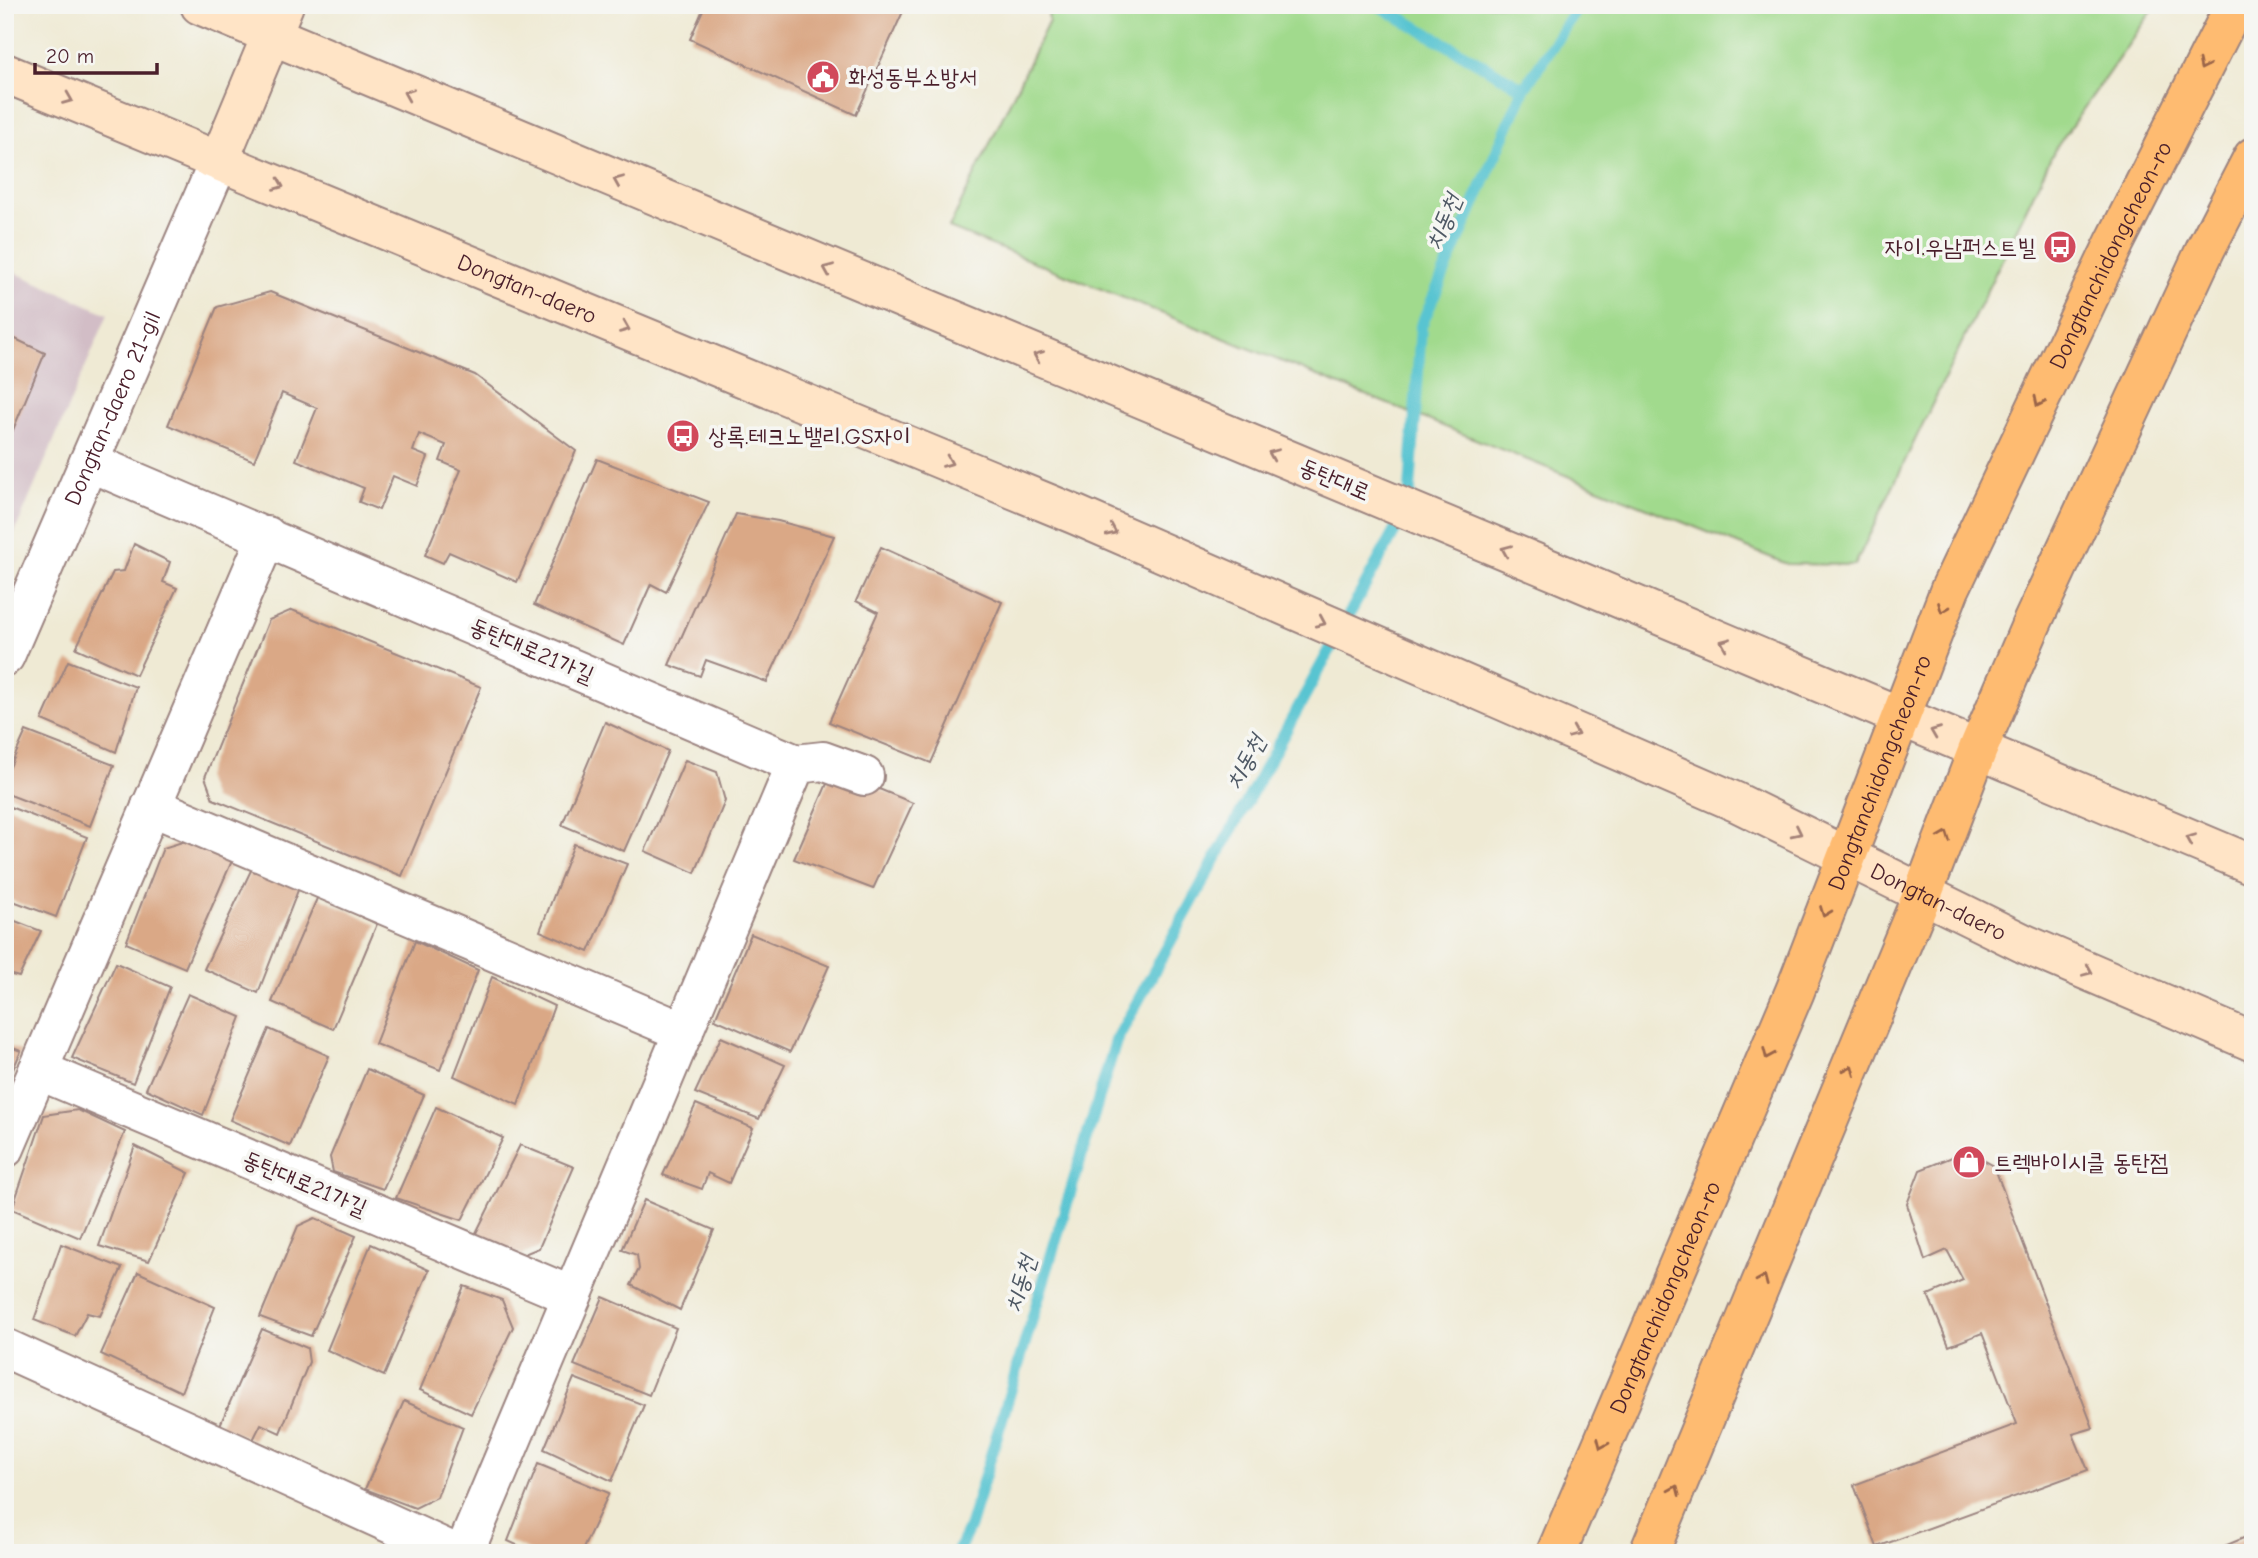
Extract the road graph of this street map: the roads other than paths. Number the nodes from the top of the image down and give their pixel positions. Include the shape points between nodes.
1 (200, 5) edge
2 (2235, 5) edge
3 (278, 21) edge
4 (5, 73) edge
5 (2253, 158) edge
6 (219, 161) junction
7 (89, 462) junction
8 (267, 536) junction
9 (5, 656) edge
10 (1900, 717) junction
11 (1978, 749) junction
12 (796, 764) junction
13 (864, 776) dead end
14 (152, 806) junction
15 (1847, 856) junction
16 (2253, 865) edge
17 (1923, 893) junction
18 (684, 1032) junction
19 (2253, 1042) edge
20 (38, 1070) junction
21 (5, 1148) edge
22 (572, 1296) junction
23 (5, 1348) edge
24 (455, 1553) edge
25 (464, 1553) edge
26 (1556, 1553) edge
27 (1649, 1553) edge

1 - 3 main road
2 -> 10 main road, Dongtanchidongcheon-ro via 1950,589
3 - 6 main road
10 -> 3 main road, 동탄대로 via 1101,382
4 -> 6 main road, Dongtan-daero
5 - 11 main road via 2031,625
6 - 7 street, Dongtan-daero 21-gil
6 -> 15 main road, Dongtan-daero via 1050,504 1736,802
7 - 8 street, 동탄대로21가길
7 - 9 street, Dongtan-daero 21-gil
8 - 12 street, 동탄대로21가길
8 - 14 street
11 -> 10 main road
10 - 15 main road, Dongtanchidongcheon-ro
16 -> 11 main road
17 -> 11 main road
12 - 13 street, 동탄대로21가길 via 823,761
12 - 18 street
14 - 18 street
14 - 20 street
15 - 17 main road, Dongtan-daero
15 -> 26 main road, Dongtanchidongcheon-ro via 1795,991
17 -> 19 main road, Dongtan-daero via 2025,944
27 -> 17 main road
18 - 22 street
20 - 21 street
20 - 22 street, 동탄대로21가길
22 - 25 street
23 - 24 street

